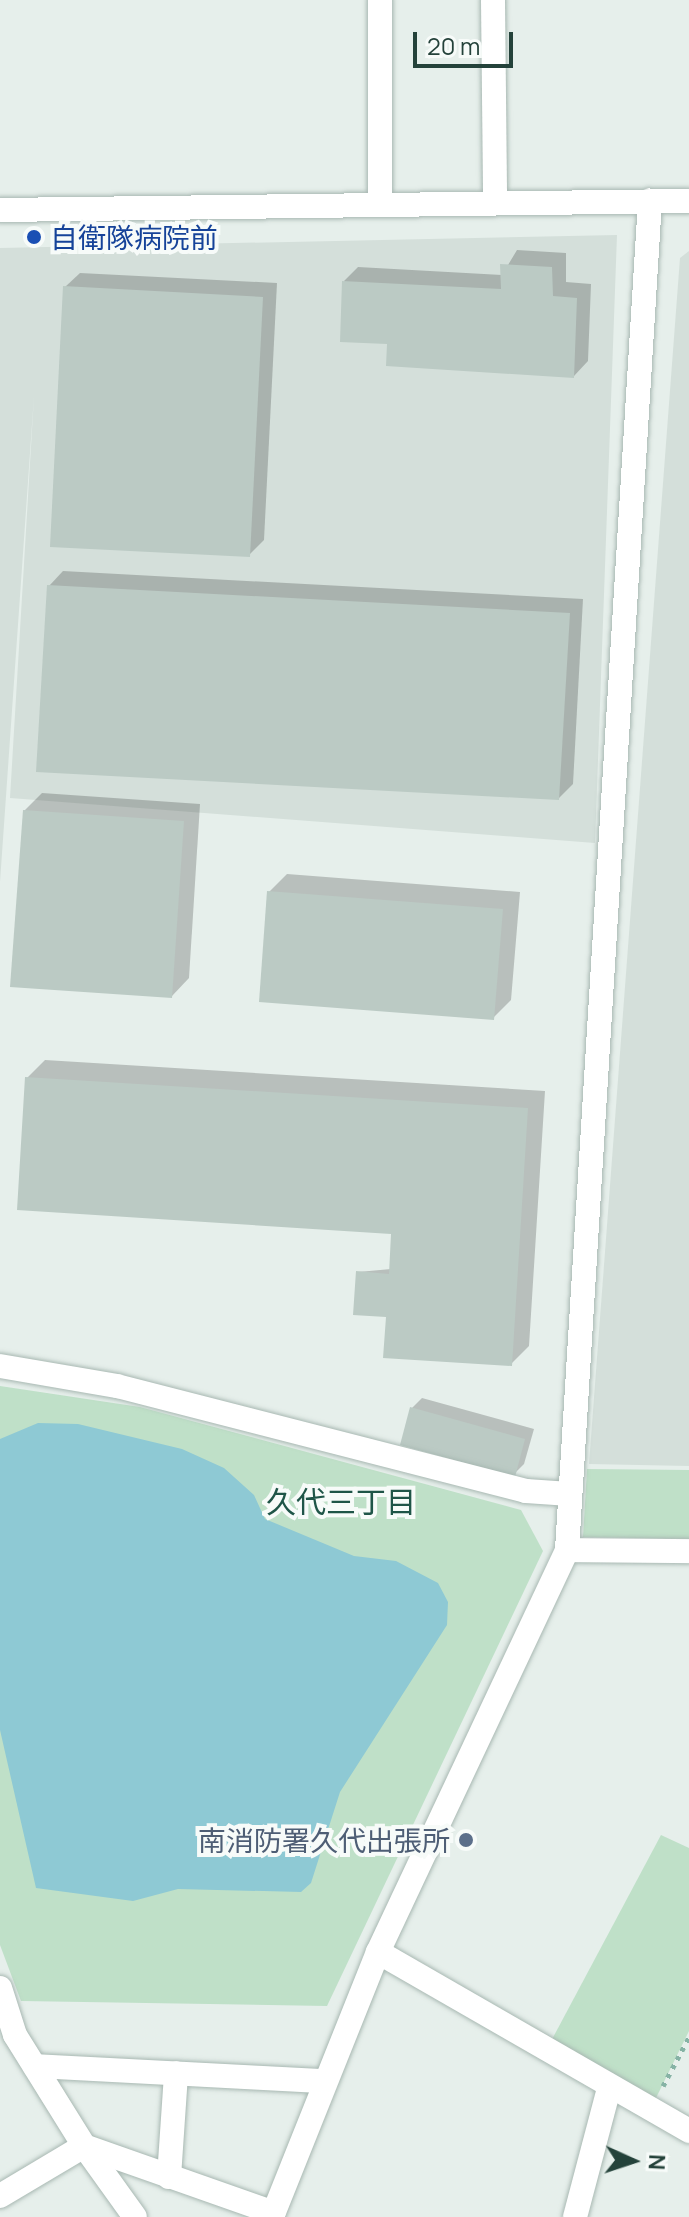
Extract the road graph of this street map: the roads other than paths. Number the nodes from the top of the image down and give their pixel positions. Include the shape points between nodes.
1 (380, 0) edge
2 (493, 0) edge
3 (650, 201) junction
4 (689, 201) edge
5 (495, 203) junction
6 (380, 205) junction
7 (0, 210) edge
8 (0, 1366) edge
9 (570, 1494) junction
10 (567, 1550) junction
11 (689, 1551) edge
12 (378, 1952) junction
13 (0, 1988) edge
14 (35, 2066) junction
15 (176, 2073) junction
16 (323, 2081) junction
17 (609, 2088) junction
18 (689, 2131) edge
19 (84, 2146) junction
20 (169, 2177) junction
21 (0, 2196) edge
22 (273, 2215) edge
23 (135, 2217) edge
24 (575, 2217) edge

1 - 6 street
2 - 5 street
3 - 4 street
3 - 5 street
3 - 9 street
5 - 6 street
6 - 7 street
8 - 9 street via 117,1386 526,1491
9 - 10 street
10 - 11 street
10 - 12 street
12 - 16 street
12 - 17 street
13 - 14 street
14 - 15 street
14 - 19 street
15 - 16 street
15 - 20 street
16 - 22 street
17 - 18 street
17 - 24 street
19 - 20 street
19 - 21 street
19 - 23 street
20 - 22 street

